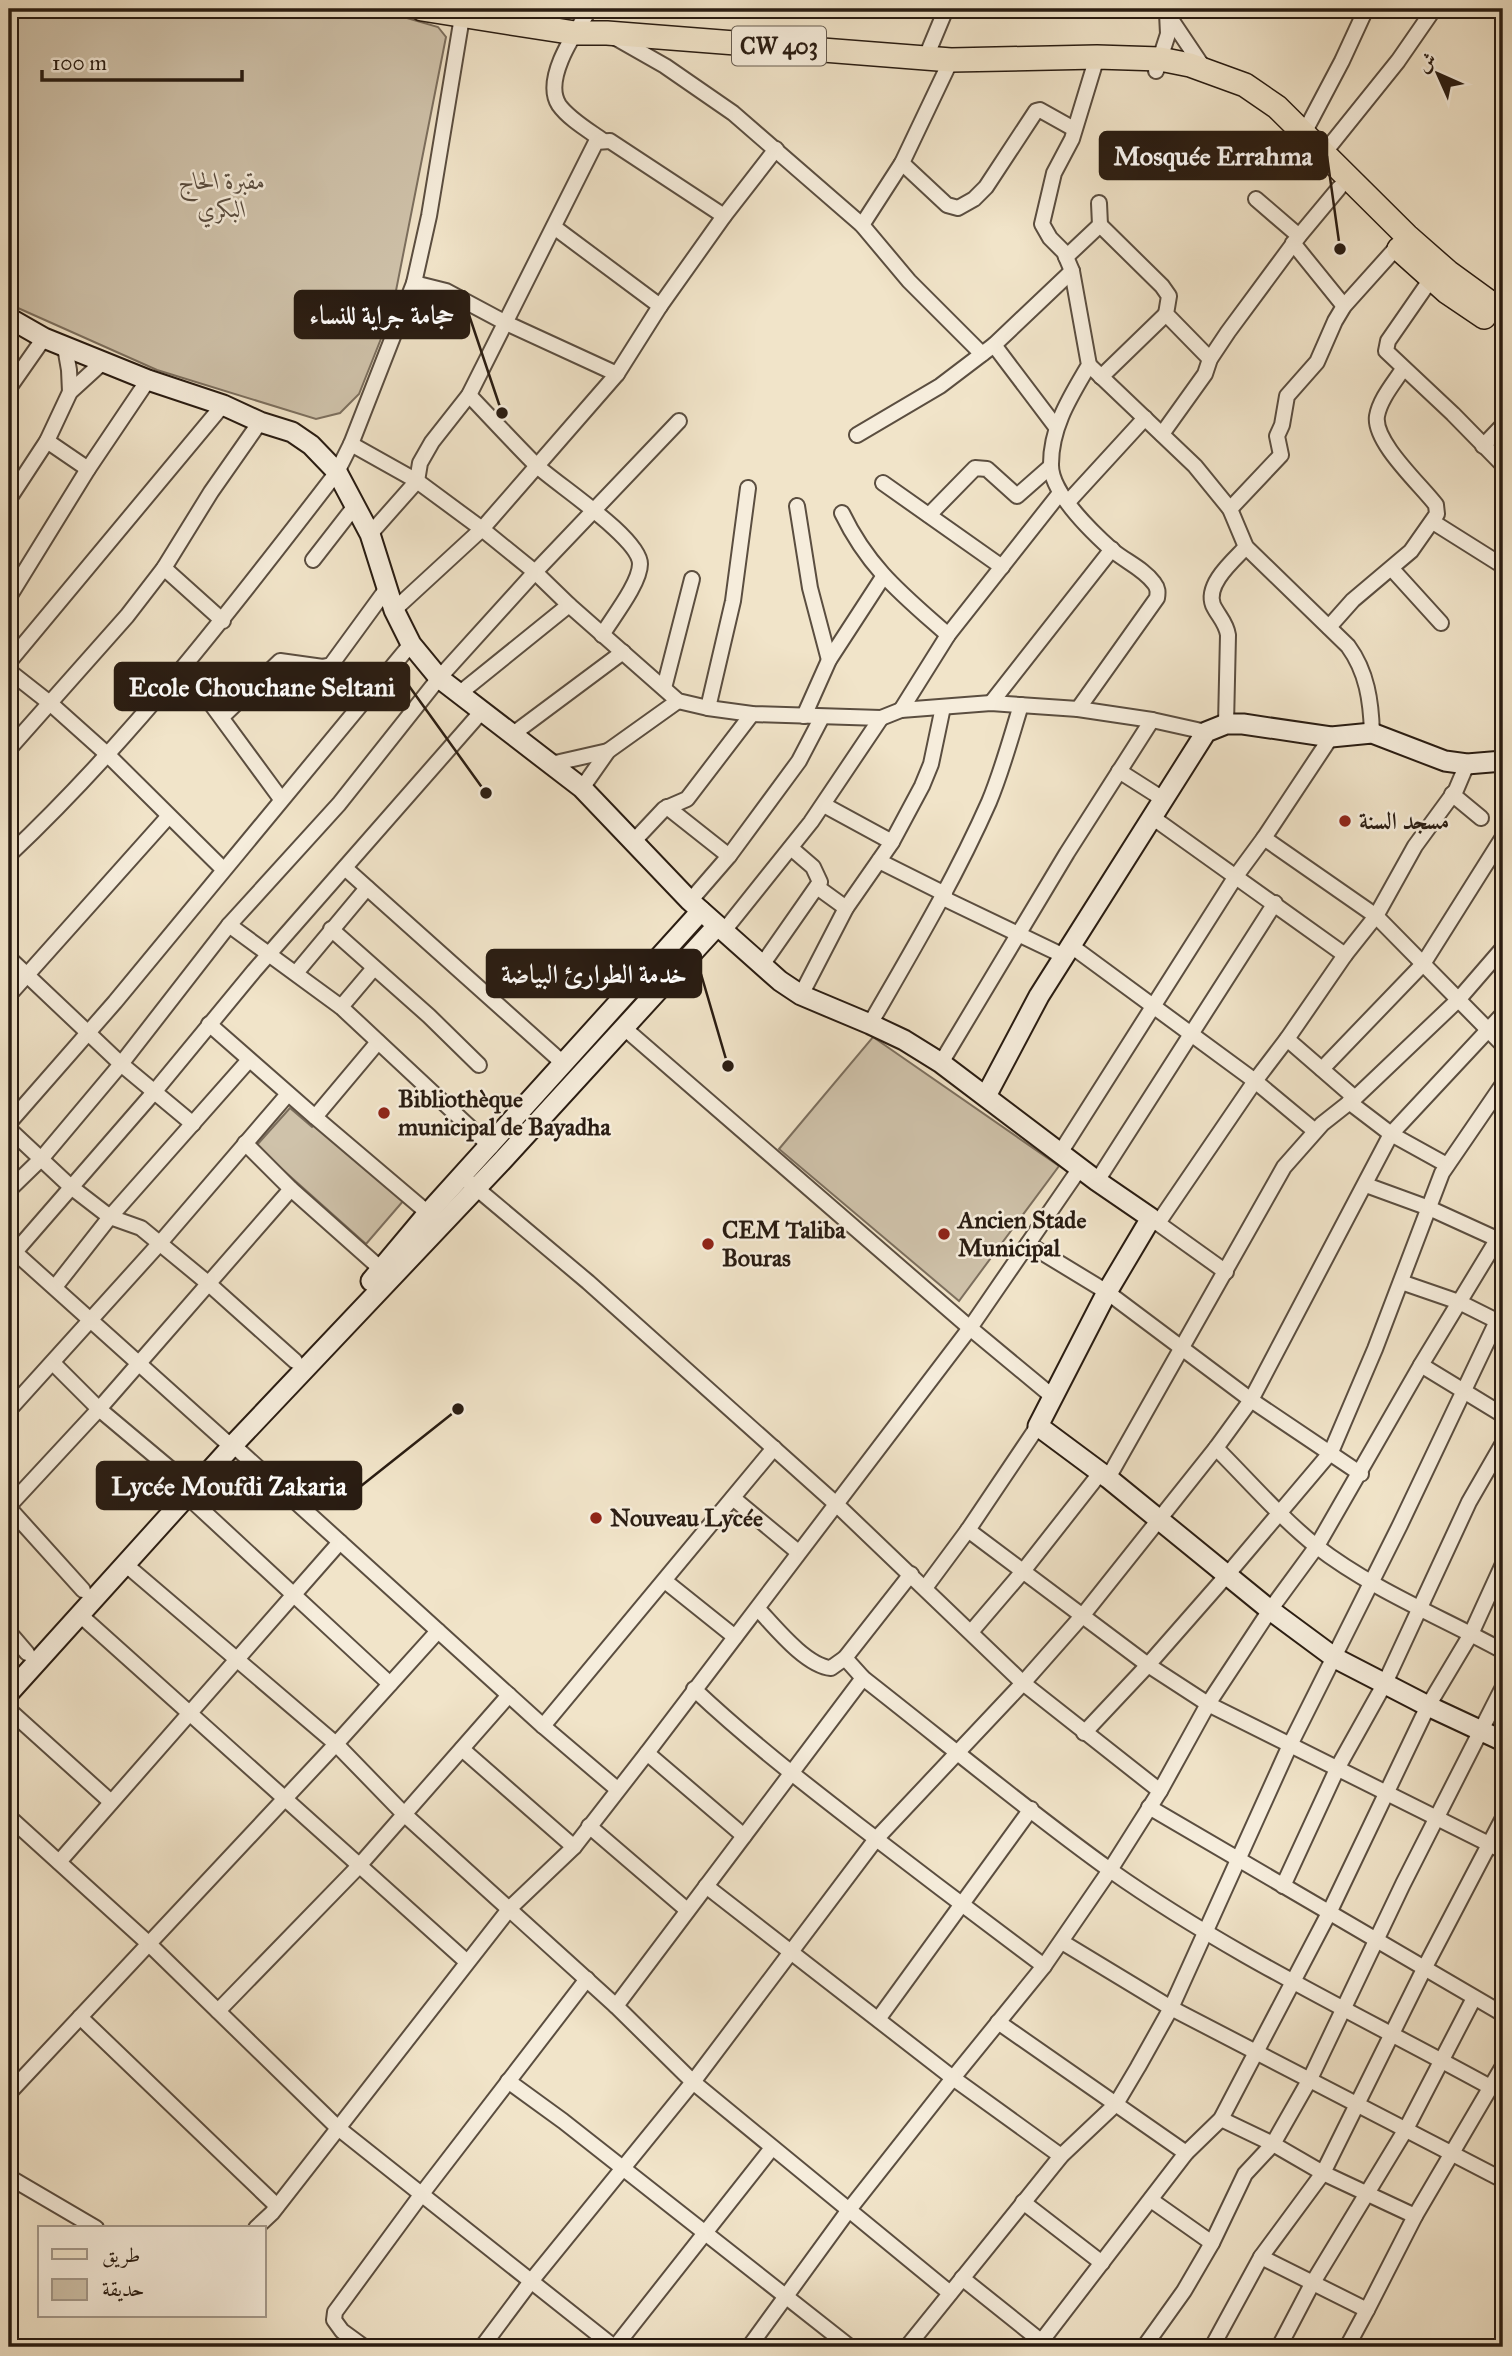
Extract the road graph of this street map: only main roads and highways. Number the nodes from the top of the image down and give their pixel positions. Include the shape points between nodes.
1 (422, 9) edge
2 (452, 13) edge
3 (514, 16) edge
4 (1210, 77) junction
5 (1503, 312) edge
6 (1503, 326) edge

1 - 2 main road, CW 403
2 - 3 main road, CW 403
3 - 4 main road, CW 403 via 575,33 951,60 1097,57 1190,65
4 - 5 main road, CW 403 via 1245,85 1278,107 1407,236
4 - 6 main road, CW 403 via 1258,104 1431,279

